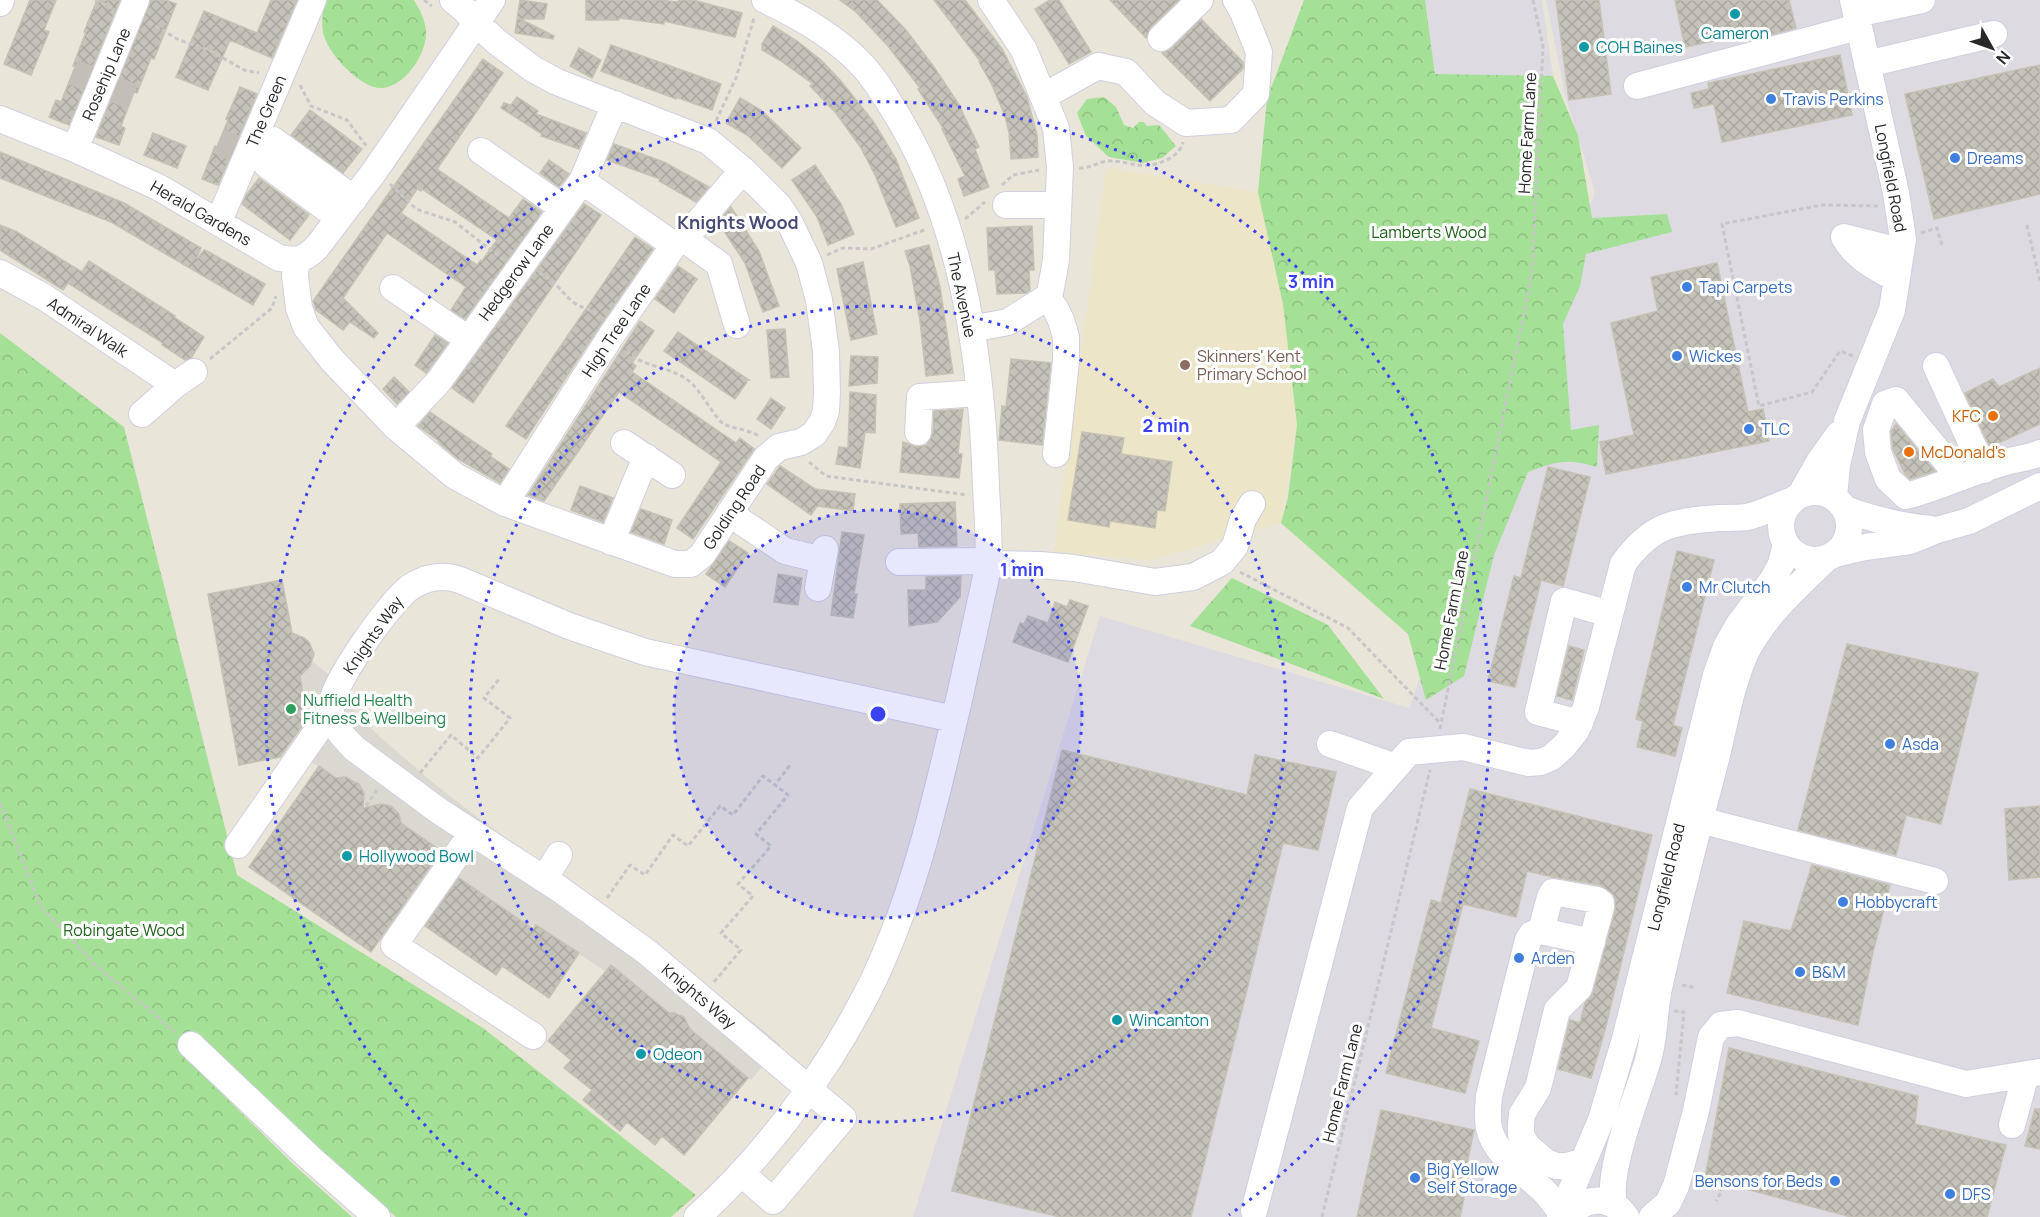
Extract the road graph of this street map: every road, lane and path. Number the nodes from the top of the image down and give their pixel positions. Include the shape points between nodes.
1 (95, 0) edge
2 (313, 0) edge
3 (453, 0) edge
4 (492, 0) edge
5 (992, 0) edge
6 (1200, 0) edge
7 (1236, 0) edge
8 (1533, 0) edge
9 (1922, 0) edge
10 (133, 8) edge
11 (759, 10) edge
12 (1856, 13) edge
13 (477, 24) junction
14 (1994, 34) dead end
15 (1161, 38) dead end
16 (1867, 64) junction
17 (281, 76) junction
18 (1637, 86) dead end
19 (1044, 96) junction
20 (615, 104) junction
21 (0, 119) edge
22 (1186, 123) junction
23 (708, 141) junction
24 (75, 148) junction
25 (481, 151) dead end
26 (1087, 169) dead end
27 (743, 170) junction
28 (373, 174) junction
29 (582, 181) junction
30 (1006, 205) dead end
31 (1059, 205) junction
32 (1887, 205) dead end
33 (563, 208) junction
34 (219, 221) junction
35 (2028, 225) dead end
36 (679, 242) junction
37 (885, 243) dead end
38 (1901, 245) junction
39 (1942, 245) dead end
40 (809, 262) junction
41 (521, 267) junction
42 (295, 268) junction
43 (0, 273) edge
44 (1897, 279) junction
45 (2040, 281) edge
46 (393, 288) dead end
47 (1046, 298) junction
48 (738, 325) dead end
49 (971, 329) junction
50 (611, 336) junction
51 (468, 339) junction
52 (1871, 363) junction
53 (1936, 366) dead end
54 (184, 379) junction
55 (979, 393) junction
56 (142, 414) dead end
57 (1847, 421) junction
58 (396, 427) junction
59 (918, 432) dead end
60 (624, 443) dead end
61 (785, 446) junction
62 (2040, 453) edge
63 (1056, 454) dead end
64 (646, 457) junction
65 (1984, 470) junction
66 (672, 475) dead end
67 (1960, 478) dead end
68 (2040, 486) edge
69 (986, 498) junction
70 (1796, 498) junction
71 (505, 502) junction
72 (1840, 503) junction
73 (1252, 504) dead end
74 (730, 513) junction
75 (1748, 517) junction
76 (1937, 530) junction
77 (1784, 540) junction
78 (611, 542) junction
79 (1831, 556) junction
80 (899, 562) dead end
81 (1222, 562) junction
82 (988, 563) junction
83 (818, 588) dead end
84 (1610, 614) junction
85 (500, 678) dead end
86 (331, 711) junction
87 (954, 720) junction
88 (1580, 723) junction
89 (1441, 724) junction
90 (1330, 744) dead end
91 (1463, 747) junction
92 (1435, 750) junction
93 (1403, 759) junction
94 (790, 765) dead end
95 (400, 772) junction
96 (775, 785) junction
97 (0, 803) edge
98 (366, 806) dead end
99 (1700, 820) junction
100 (472, 833) junction
101 (238, 845) dead end
102 (559, 855) dead end
103 (544, 879) junction
104 (1935, 881) dead end
105 (596, 915) junction
106 (1541, 931) junction
107 (1592, 942) junction
108 (1680, 984) dead end
109 (1696, 988) dead end
110 (701, 997) junction
111 (533, 1036) dead end
112 (191, 1045) joint
113 (2033, 1073) edge
114 (809, 1088) junction
115 (2012, 1125) dead end
116 (1520, 1154) junction
117 (1582, 1162) junction
118 (741, 1173) junction
119 (1495, 1185) dead end
120 (1620, 1210) edge
121 (1254, 1211) dead end
122 (1563, 1215) edge
123 (377, 1217) edge
124 (696, 1217) edge
125 (1322, 1217) edge
126 (1652, 1217) edge

1 - 10 path
2 - 17 street, The Green
3 - 13 street
4 - 13 street
5 - 19 street via 1024,50
6 - 15 street
7 - 22 street via 1259,52 1256,94 1231,120
8 - 89 path, Home Farm Lane via 1543,46 1532,273
9 - 12 street
10 - 17 path via 179,40 209,50 244,70
10 - 24 street, Rosehip Lane
11 - 23 path via 736,78
11 - 49 street, The Avenue via 835,41 862,65 887,99 925,168 957,262
12 - 16 street, Longfield Road
12 - 18 street
13 - 20 street, Golding Road via 533,69
13 - 28 street
14 - 16 street
16 - 38 street, Longfield Road via 1896,193
17 - 28 path via 299,84 311,106 346,120 369,151 362,164
17 - 34 street, The Green via 242,151
19 - 22 street via 1098,66 1126,72 1155,102
19 - 31 street via 1056,128
20 - 23 street, Golding Road
20 - 29 street, Hedgerow Lane
21 - 24 street, Herald Gardens
22 - 26 path via 1183,146 1172,158 1148,166 1108,160
23 - 27 street, Golding Road
24 - 34 street, Herald Gardens
25 - 33 street
27 - 36 street, High Tree Lane
27 - 40 street, Golding Road via 779,206
28 - 41 path via 416,209 455,222 498,258
28 - 42 street via 318,247
29 - 33 street, Hedgerow Lane
29 - 36 street
30 - 31 street
31 - 47 street via 1054,278
32 - 52 path via 1822,205 1722,224 1759,406 1812,392 1840,351
33 - 41 street, Hedgerow Lane
34 - 42 street, Herald Gardens
35 - 45 path
36 - 48 street via 719,264
36 - 50 street, High Tree Lane
37 - 40 path via 871,249 843,248
38 - 39 path via 1937,228
38 - 44 street, Longfield Road
38 - 44 street via 1844,237 1856,254
40 - 61 street, Golding Road via 826,352 826,411 814,434
41 - 50 path via 549,277 575,303 594,311
41 - 51 street, Hedgerow Lane
42 - 54 path via 280,285 272,308
42 - 58 street, Golding Road via 298,308 306,327
43 - 54 street, Admiral Walk
44 - 52 street, Longfield Road via 1892,310
46 - 51 street
47 - 49 street via 1008,322
47 - 63 street via 1055,308 1066,337
49 - 55 street, The Avenue
50 - 61 path via 635,360 669,369 690,382 723,424 749,430
50 - 71 street, High Tree Lane
51 - 58 street, Hedgerow Lane via 439,381
52 - 57 street, Longfield Road
53 - 65 street
54 - 56 street
55 - 59 street via 920,397
55 - 69 street, The Avenue
57 - 70 street, Longfield Road
57 - 72 street, Longfield Road via 1837,465
58 - 71 street, Golding Road via 455,477
60 - 64 street
61 - 69 path via 825,476
61 - 74 street, Golding Road via 766,458
62 - 65 street
64 - 66 street
64 - 78 street
65 - 67 street
68 - 76 street via 1969,520
69 - 82 street, The Avenue
70 - 72 street via 1812,491 1824,492
70 - 75 street
70 - 77 street via 1781,517
71 - 78 street, Golding Road
72 - 76 street via 1872,519
72 - 79 street via 1849,518 1849,529 1847,538
73 - 81 street via 1235,546
74 - 78 street, Golding Road via 702,555 691,564 675,564
74 - 83 street via 785,551 824,554
75 - 77 street
75 - 84 street via 1687,520 1647,536 1623,564
76 - 79 street via 1910,541
77 - 79 street via 1793,553 1804,558
77 - 117 street, Longfield Road via 1781,564 1739,624 1716,675 1625,1039 1601,1120
79 - 99 street, Longfield Road via 1781,603 1747,651
80 - 82 street
81 - 82 street via 1193,577 1155,582 1040,564
81 - 89 path via 1348,627
82 - 87 street, The Avenue
84 - 88 street
84 - 88 street via 1564,601 1538,712
85 - 95 path via 484,698 510,718 478,758 451,735 418,776
86 - 87 street, Knights Way via 339,683 396,600 424,579 448,576 569,626 645,652
86 - 95 street, Knights Way via 343,737 356,749
86 - 101 street
87 - 114 street via 925,839 897,926 859,1008
88 - 91 street via 1564,746 1541,762 1518,761
89 - 91 path
89 - 92 path, Home Farm Lane
90 - 93 street
91 - 92 street
92 - 93 street
92 - 125 path, Home Farm Lane
93 - 121 street via 1360,808
94 - 96 path
95 - 98 path
95 - 100 street, Knights Way via 439,811
96 - 105 path via 763,776 733,814 720,806 687,846 673,835 645,875 630,865
96 - 110 path via 788,795 756,834 771,846 738,884 753,896 721,933 741,950
97 - 112 path via 41,907 97,966
99 - 104 street
99 - 120 street, Longfield Road via 1659,990 1649,1056 1617,1157 1611,1194
100 - 103 street, Knights Way
100 - 111 street via 394,945
102 - 103 street
103 - 105 street, Knights Way
105 - 110 street, Knights Way
106 - 107 street
106 - 107 street via 1553,892 1597,900 1601,907
106 - 116 street via 1532,934 1526,946 1489,1096 1490,1130 1495,1143
107 - 116 street via 1579,988 1557,1010 1538,1088 1522,1114
108 - 109 path
110 - 114 street, Knights Way
112 - 123 street
113 - 115 street
113 - 126 street via 1966,1084 1738,1023 1721,1025 1711,1037 1676,1186 1668,1203
114 - 118 street
114 - 118 street, Knights Way via 843,1118 773,1201
116 - 117 street via 1556,1166
116 - 119 street
116 - 122 street
117 - 122 street, Longfield Road
118 - 124 street
120 - 122 street, Longfield Road via 1596,1200

